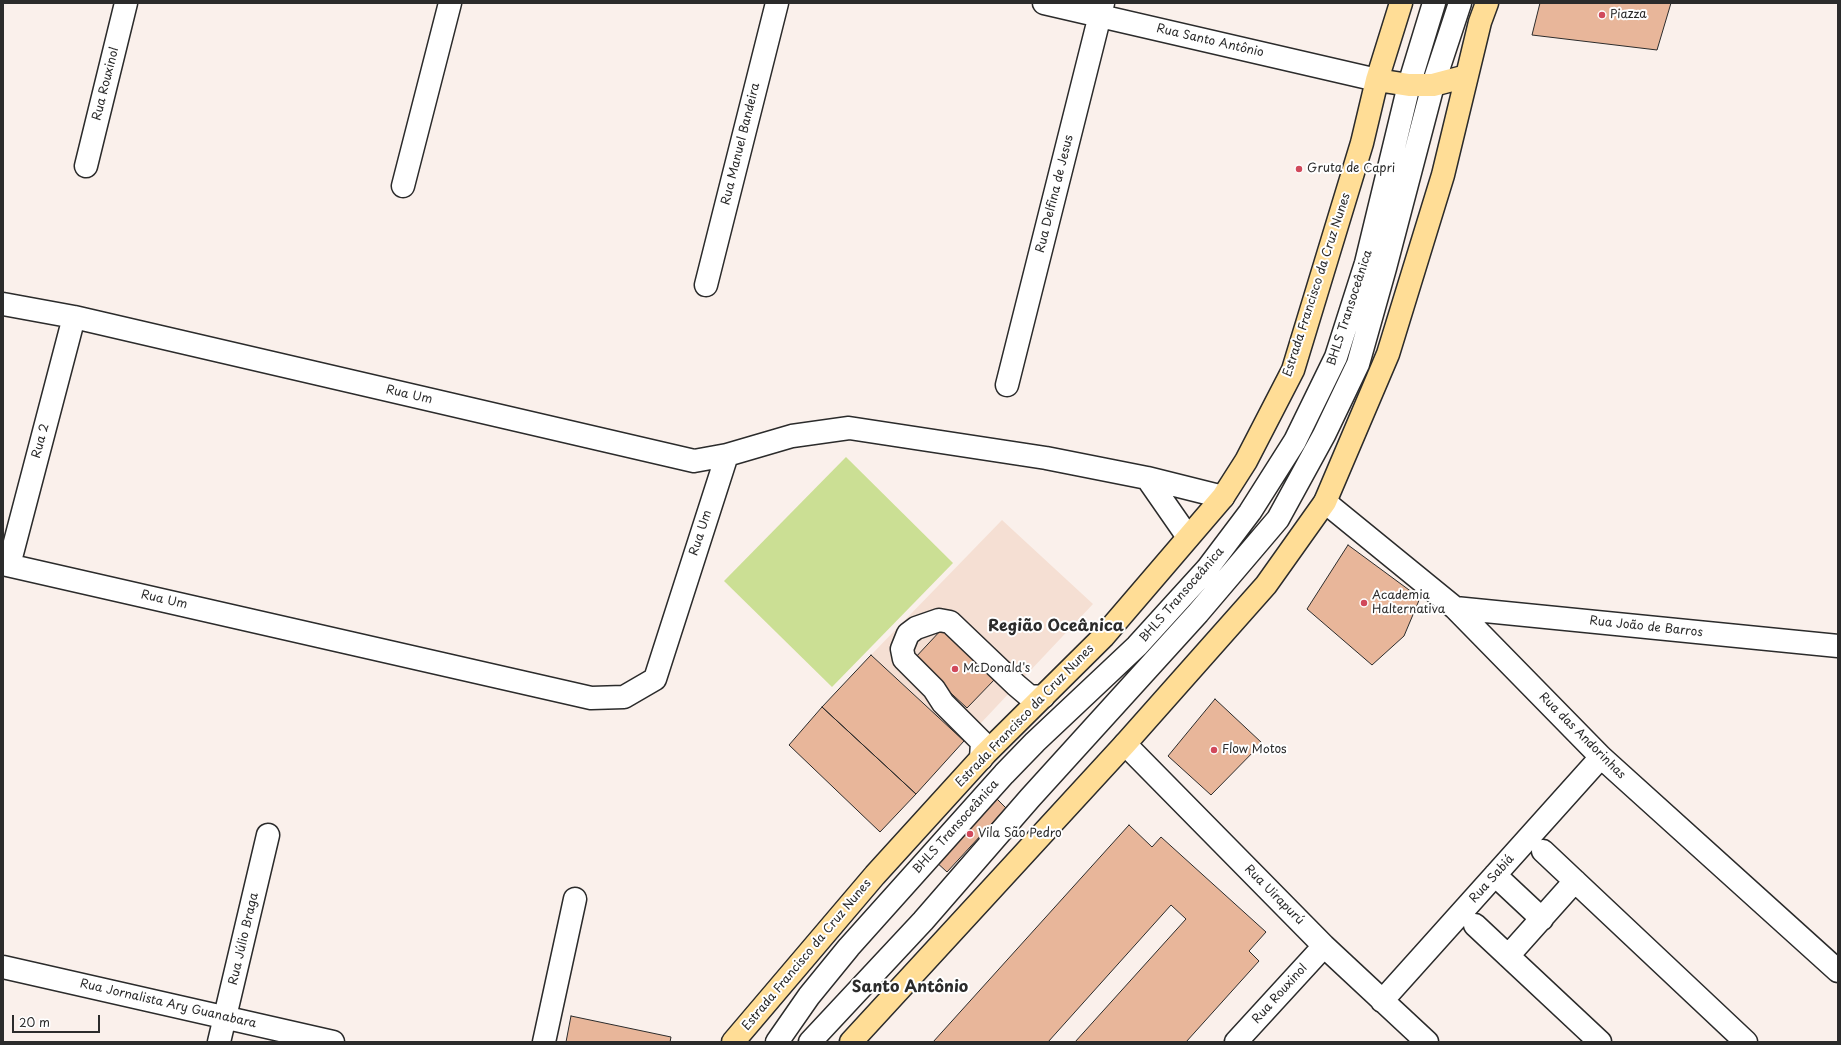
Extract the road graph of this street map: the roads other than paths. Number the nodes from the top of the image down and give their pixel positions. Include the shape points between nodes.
1 (126, 3) edge
2 (450, 3) edge
3 (777, 3) edge
4 (1044, 3) edge
5 (1401, 3) edge
6 (1434, 3) edge
7 (1460, 3) edge
8 (1487, 3) edge
9 (1101, 10) edge
10 (1468, 76) junction
11 (1377, 80) junction
12 (1409, 85) junction
13 (1433, 85) junction
14 (86, 166) dead end
15 (403, 186) dead end
16 (706, 285) dead end
17 (3, 304) edge
18 (74, 317) junction
19 (1007, 385) dead end
20 (727, 455) junction
21 (1147, 478) junction
22 (1223, 497) junction
23 (1325, 502) junction
24 (1188, 537) junction
25 (6, 564) edge
26 (1455, 608) junction
27 (1838, 646) edge
28 (1043, 697) junction
29 (1125, 744) junction
30 (1601, 757) junction
31 (981, 759) junction
32 (268, 836) dead end
33 (1543, 851) dead end
34 (1495, 875) junction
35 (1575, 881) junction
36 (575, 899) dead end
37 (1542, 918) junction
38 (1475, 925) dead end
39 (1324, 946) junction
40 (1508, 956) junction
41 (3, 967) edge
42 (1838, 971) edge
43 (1382, 1001) junction
44 (226, 1017) junction
45 (219, 1042) edge
46 (333, 1042) edge
47 (544, 1042) edge
48 (733, 1042) edge
49 (777, 1042) edge
50 (810, 1042) edge
51 (851, 1042) edge
52 (1236, 1042) edge
53 (1427, 1042) edge
54 (1600, 1042) edge
55 (1746, 1042) edge

1 - 14 street, Rua Rouxinol
2 - 15 street
3 - 16 street, Rua Manuel Bandeira
4 - 9 street, Rua Santo Antônio
5 - 11 main road, Estrada Francisco da Cruz Nunes
6 - 12 street, BHLS Transoceânica
7 - 13 street, BHLS Transoceânica
8 - 10 main road
9 - 11 street, Rua Santo Antônio
9 - 19 street, Rua Delfina de Jesus
10 - 13 main road
10 - 23 main road via 1443,175 1388,354
11 - 12 main road
11 - 22 main road, Estrada Francisco da Cruz Nunes via 1362,143 1293,370 1246,461
12 - 13 main road
12 - 49 street, BHLS Transoceânica via 1366,263 1336,357 1295,441 1250,512 1207,569 1137,646 1035,742 890,900 809,996
13 - 50 street, BHLS Transoceânica via 1406,194 1358,364 1324,435 1278,519 1198,613 1030,798 923,921
17 - 18 street, Rua Um
18 - 20 street, Rua Um via 694,461
18 - 25 street, Rua 2
20 - 21 street via 792,436 849,428 1046,458
20 - 25 street, Rua Um via 655,679 624,697 591,698
21 - 22 street
21 - 24 street
22 - 24 main road, Estrada Francisco da Cruz Nunes
23 - 26 street, Rua das Andorinhas
23 - 29 main road via 1266,585
24 - 28 main road, Estrada Francisco da Cruz Nunes via 1103,638
26 - 27 street, Rua João de Barros
26 - 30 street, Rua das Andorinhas
28 - 31 main road, Estrada Francisco da Cruz Nunes
28 - 31 street via 1029,696 950,622 939,620 916,628 908,634 902,649 904,659 934,689 942,703 982,742
29 - 39 street, Rua Uirapurú
29 - 51 main road
30 - 34 street, Rua Sabiá
30 - 42 street, Rua das Andorinhas
31 - 48 main road, Estrada Francisco da Cruz Nunes via 874,875
32 - 44 street, Rua Júlio Braga
33 - 35 street
34 - 37 street
34 - 43 street, Rua Sabiá
35 - 37 street
35 - 55 street
36 - 47 street
37 - 40 street
38 - 40 street
39 - 43 street, Rua Uirapurú
39 - 52 street, Rua Rouxinol
40 - 54 street
41 - 44 street, Rua Jornalista Ary Guanabara
43 - 53 street, Rua Uirapurú
44 - 45 street, Rua Júlio Braga
44 - 46 street, Rua Jornalista Ary Guanabara

